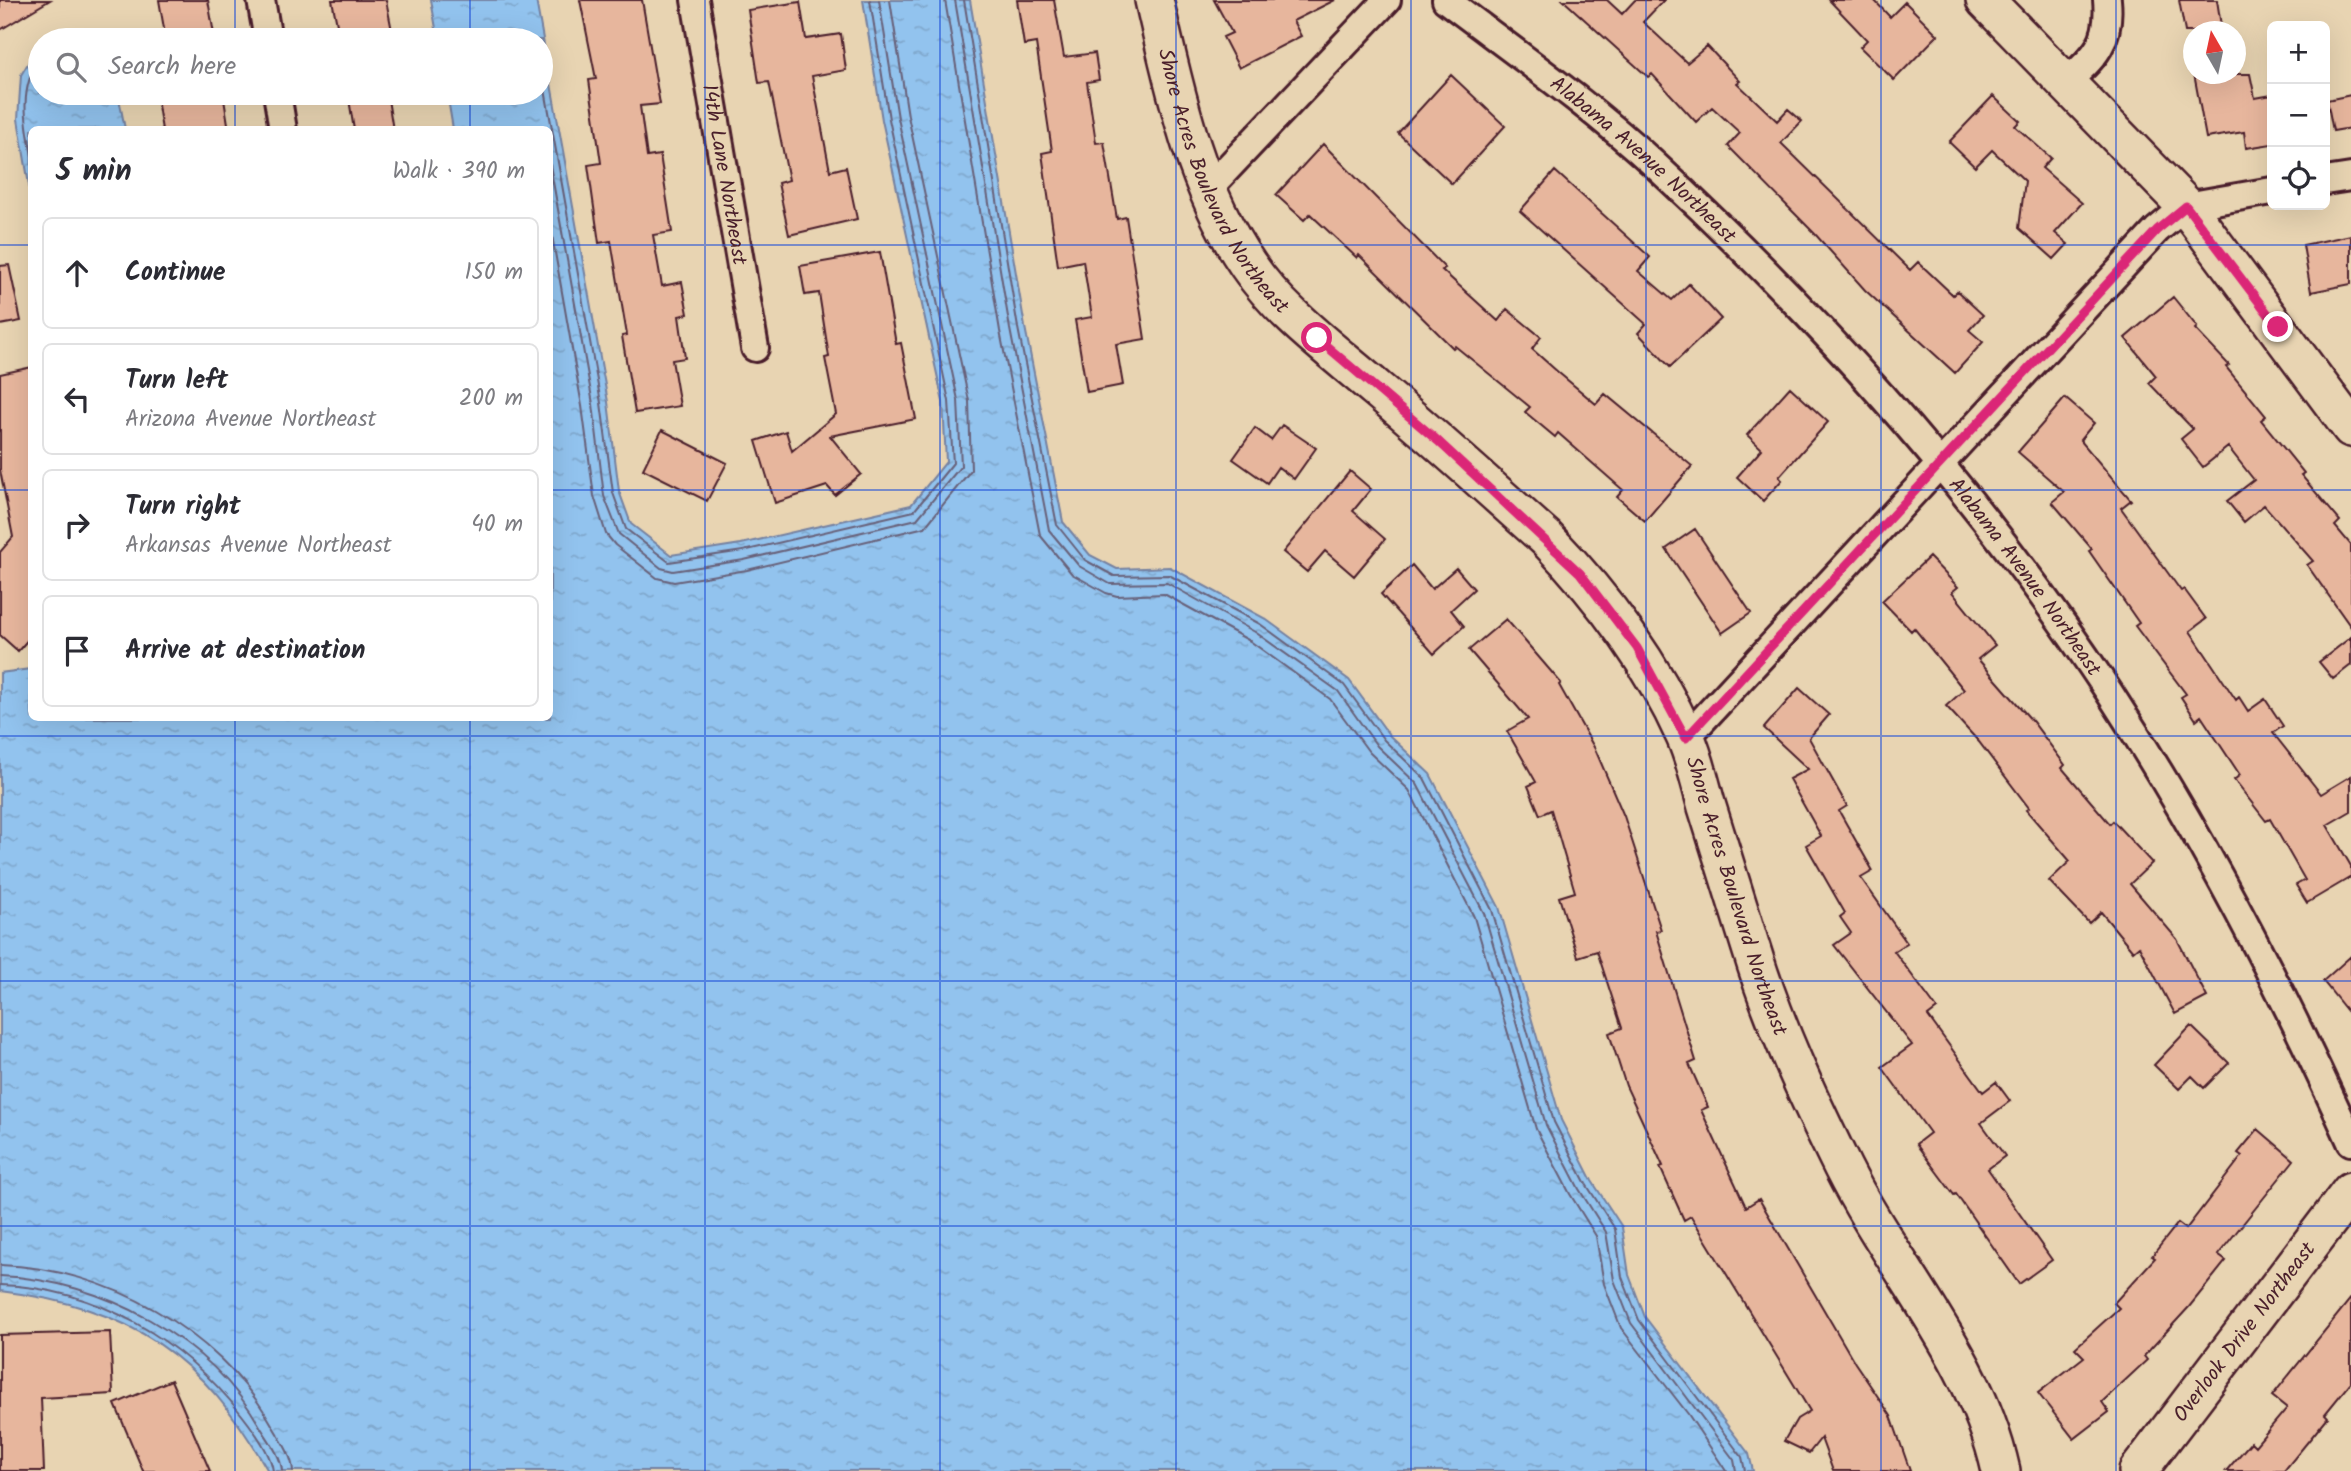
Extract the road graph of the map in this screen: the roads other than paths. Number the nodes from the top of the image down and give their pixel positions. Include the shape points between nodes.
1 (261, 0) edge
2 (695, 0) edge
3 (1154, 0) edge
4 (1387, 0) edge
5 (1446, 0) edge
6 (1985, 0) edge
7 (2107, 0) edge
8 (266, 28) edge
9 (2065, 83) junction
10 (279, 105) edge
11 (282, 126) edge
12 (2351, 177) edge
13 (2330, 180) edge
14 (1207, 190) junction
15 (2267, 192) edge
16 (2186, 206) junction
17 (755, 348) dead end
18 (2351, 428) edge
19 (1939, 465) junction
20 (1686, 738) junction
21 (2351, 1142) edge
22 (2351, 1191) edge
23 (2001, 1471) edge
24 (2138, 1471) edge

1 - 8 street
2 - 17 street, 14th Lane Northeast
3 - 14 street, Shore Acres Boulevard Northeast via 1184,121
4 - 14 street
5 - 19 street, Alabama Avenue Northeast via 1653,163 1848,358
6 - 9 street
7 - 9 street via 2109,19 2103,44
9 - 16 street
10 - 11 street
12 - 13 street
14 - 20 street, Shore Acres Boulevard Northeast via 1248,266 1275,299 1580,573 1637,648
15 - 16 street
16 - 18 street
16 - 19 street via 2157,230
19 - 20 street
19 - 21 street, Alabama Avenue Northeast via 2056,616 2177,801 2266,963
20 - 23 street, Shore Acres Boulevard Northeast via 1752,953 1807,1091 1883,1239 1959,1359 1989,1424
22 - 24 street, Overlook Drive Northeast

